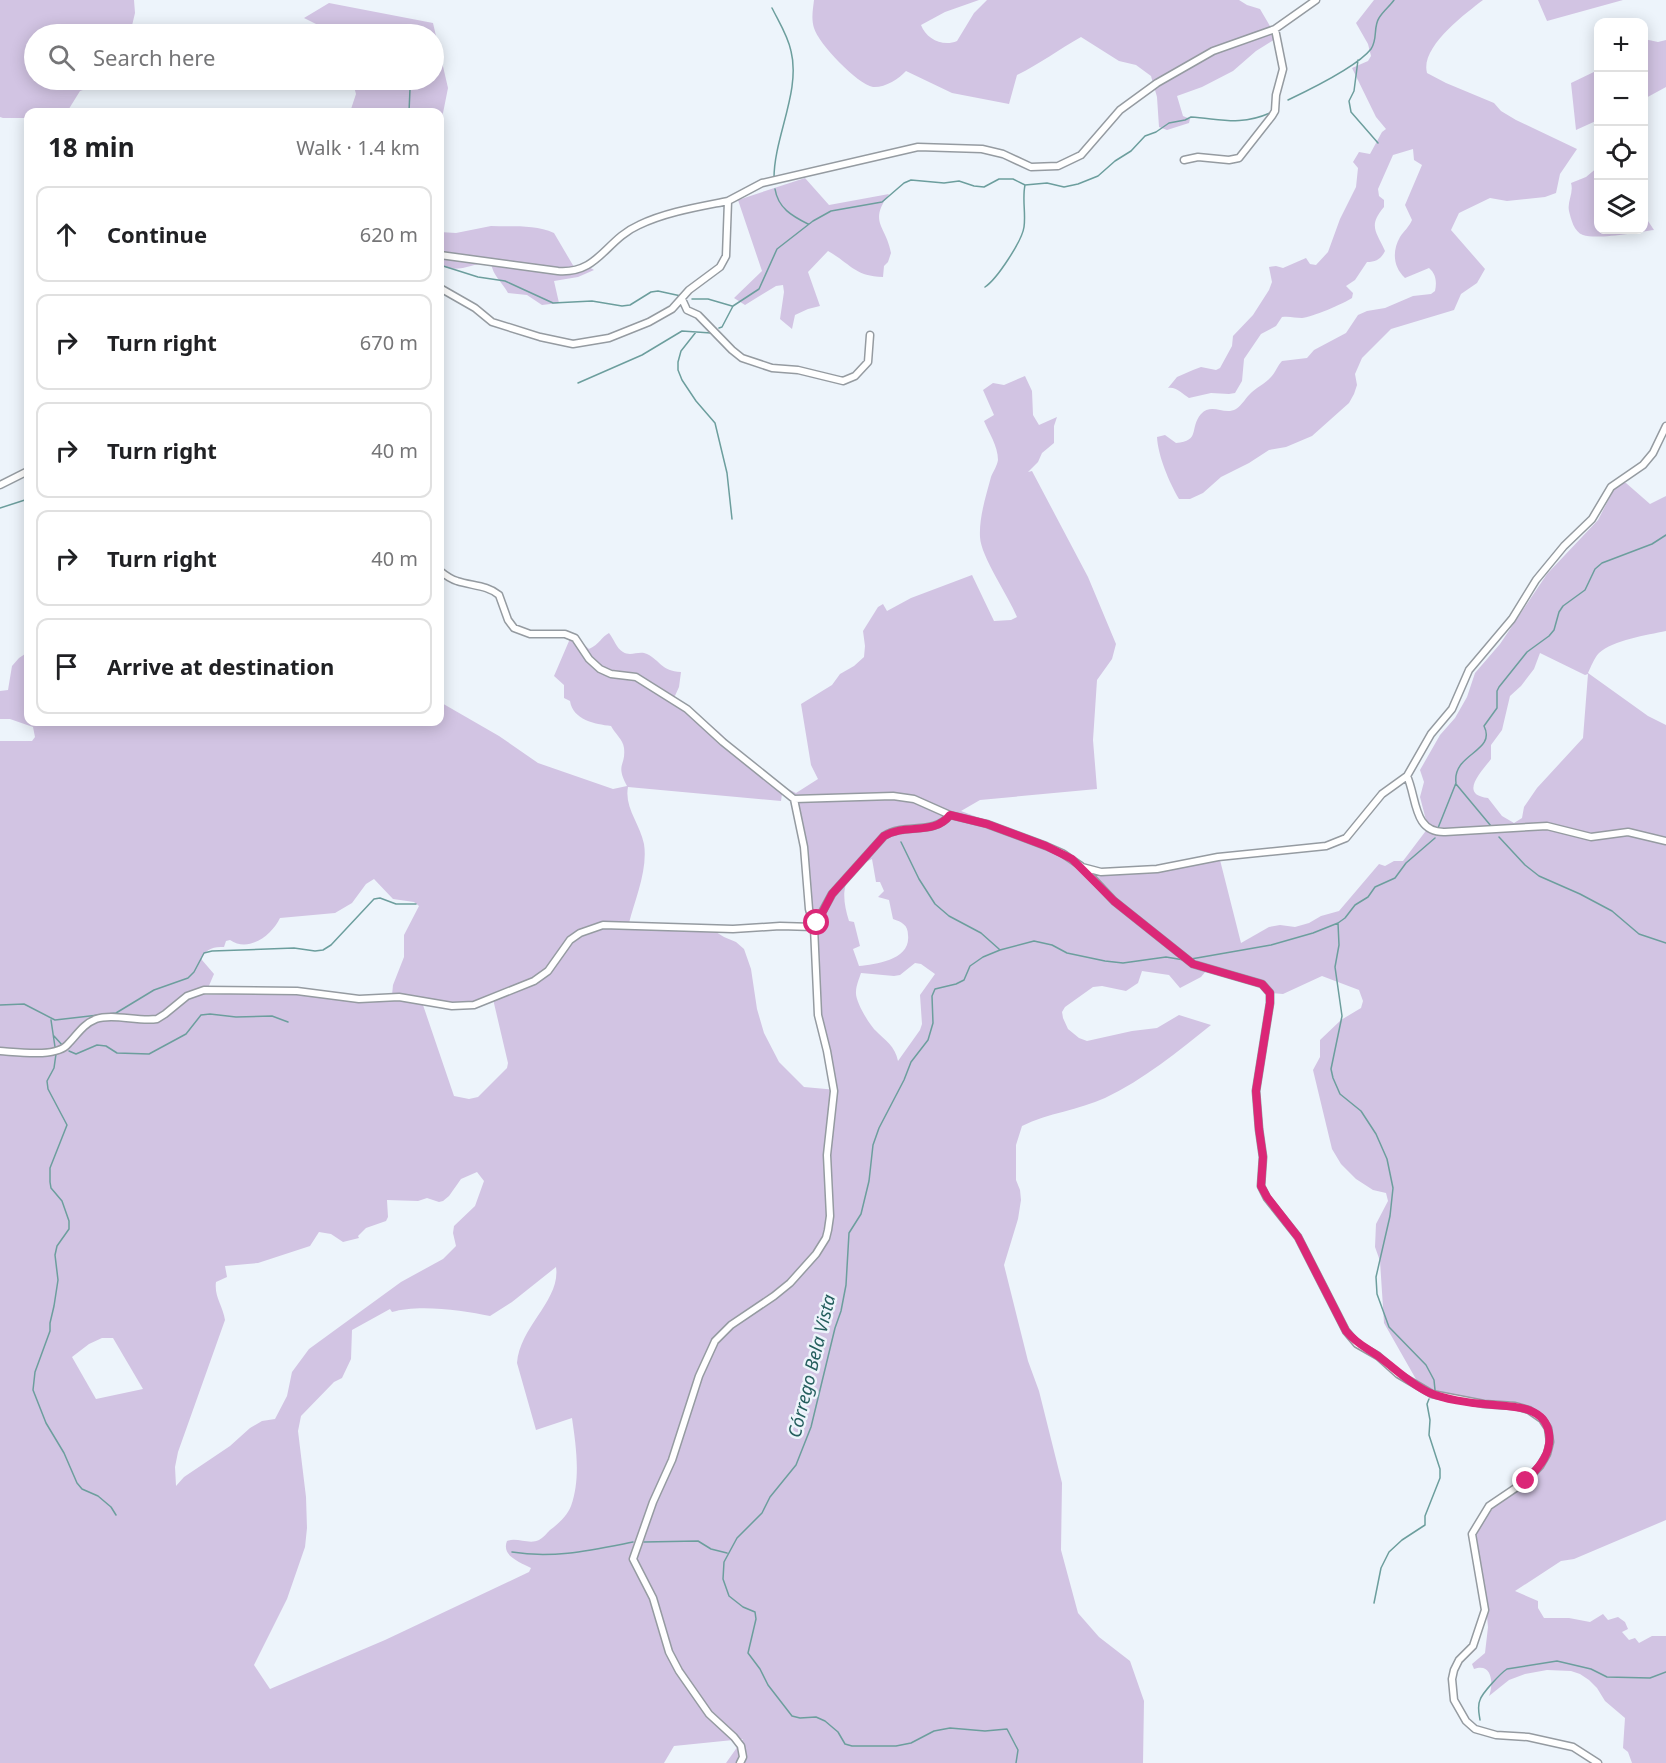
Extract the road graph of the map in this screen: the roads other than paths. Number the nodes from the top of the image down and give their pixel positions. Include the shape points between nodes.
1 (1316, 0) edge
2 (1275, 29) junction
3 (1184, 160) dead end
4 (728, 201) junction
5 (444, 256) edge
6 (444, 290) edge
7 (682, 298) junction
8 (870, 335) dead end
9 (1666, 426) edge
10 (24, 473) edge
11 (0, 485) edge
12 (444, 574) edge
13 (1407, 776) junction
14 (794, 799) junction
15 (950, 815) junction
16 (1666, 841) edge
17 (1081, 866) junction
18 (814, 927) junction
19 (0, 1051) edge
20 (740, 1763) edge
21 (1598, 1763) edge

1 - 2 street
2 - 3 street via 1282,69 1272,116 1239,158
2 - 4 street via 1213,51 1157,83 1120,110 1081,155 1058,166 1031,167 981,149 918,147 762,183
4 - 5 street via 639,225 607,247 591,264 575,270
4 - 7 street via 723,262
6 - 7 street via 492,322 573,344 620,335 666,312
7 - 8 street via 687,310 698,315 739,356 779,370 798,370 846,381 868,362
9 - 13 street via 1653,453 1643,465 1611,487 1592,519 1536,580 1512,619 1469,670 1452,709 1431,734
10 - 11 street
12 - 14 street via 499,595 517,630 572,637 600,669 636,676 687,709
13 - 16 street via 1418,814 1431,831 1547,826 1591,837 1628,832
13 - 17 street via 1382,794 1351,833 1334,844 1157,869 1101,872
14 - 15 street via 893,796 914,799
14 - 18 street
15 - 17 street via 1046,846
15 - 18 street via 934,827 907,828 884,836 832,894
17 - 21 street via 1114,901 1193,964 1251,980 1268,990 1270,1003 1256,1101 1263,1157 1261,1186 1298,1237 1346,1331 1357,1344 1432,1394 1529,1410 1548,1428 1550,1442 1540,1466 1526,1481 1489,1506 1472,1534 1485,1610 1473,1646 1454,1670 1452,1694 1475,1729 1573,1747
18 - 19 street via 603,925 570,940 548,971 534,981 474,1005 452,1006 399,997 359,999 297,991 204,990 187,996 157,1019 96,1019 60,1050
18 - 20 street via 818,1015 834,1091 827,1148 830,1216 826,1238 790,1283 715,1341 633,1559 652,1598 669,1652 709,1714 741,1746

